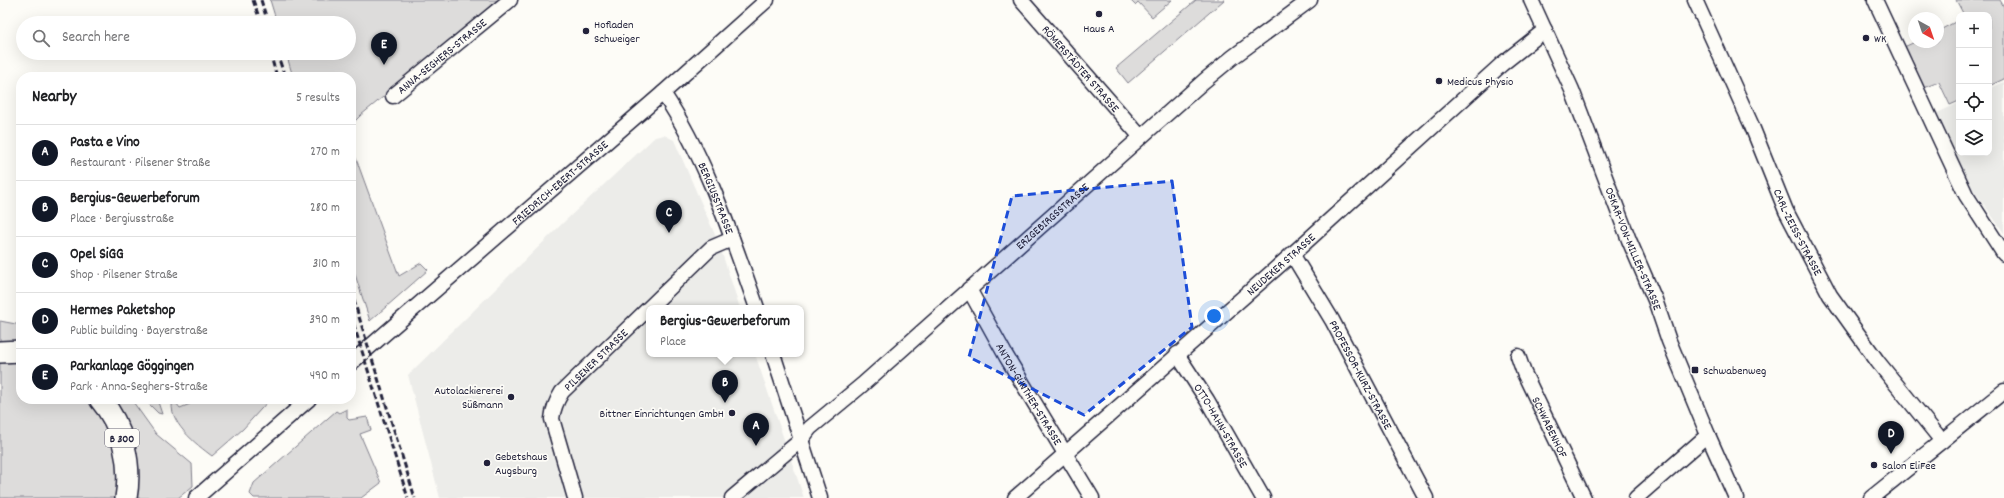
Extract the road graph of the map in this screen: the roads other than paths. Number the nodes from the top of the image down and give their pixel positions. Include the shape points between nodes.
1 (510, 0) edge
2 (767, 0) edge
3 (1021, 0) edge
4 (1310, 0) edge
5 (1531, 0) edge
6 (1695, 0) edge
7 (1875, 0) edge
8 (1545, 30) junction
9 (662, 93) junction
10 (393, 96) dead end
11 (1140, 136) junction
12 (732, 239) junction
13 (1292, 254) junction
14 (2004, 254) edge
15 (969, 289) junction
16 (651, 305) edge
17 (756, 305) edge
18 (646, 310) edge
19 (16, 351) edge
20 (0, 352) edge
21 (1177, 354) junction
22 (1518, 356) dead end
23 (774, 357) edge
24 (356, 359) edge
25 (2004, 390) edge
26 (103, 404) edge
27 (304, 404) edge
28 (1708, 435) junction
29 (801, 440) junction
30 (1942, 441) junction
31 (1064, 454) junction
32 (127, 492) edge
33 (196, 498) edge
34 (576, 498) edge
35 (732, 498) edge
36 (820, 498) edge
37 (1015, 498) edge
38 (1092, 498) edge
39 (1263, 498) edge
40 (1426, 498) edge
41 (1584, 498) edge
42 (1636, 498) edge
43 (1736, 498) edge
44 (1872, 498) edge

1 - 10 street, ANNA-SEGHERS-STRASSE
2 - 9 street, FRIEDRICH-EBERT-STRASSE
3 - 11 street, RÖMERSTÄDTER STRASSE
4 - 11 street, ERZGEBIRGSSTRASSE via 1233,57
5 - 8 street, OSKAR-VON-MILLER-STRASSE
6 - 30 street, CARL-ZEISS-STRASSE via 1751,124 1786,212 1830,295 1878,362
7 - 14 street via 1966,194
8 - 13 street, NEUDEKER STRASSE via 1502,64
8 - 28 street, OSKAR-VON-MILLER-STRASSE via 1572,90
9 - 12 street, BERGIUSSTRASSE via 700,160
9 - 24 street, FRIEDRICH-EBERT-STRASSE
11 - 15 street, ERZGEBIRGSSTRASSE
12 - 16 street, PILSENER STRASSE via 711,248
12 - 17 street, BERGIUSSTRASSE
13 - 21 street, NEUDEKER STRASSE
13 - 40 street, PROFESSOR-KURZ-STRASSE via 1332,320
15 - 29 street, ERZGEBIRGSSTRASSE via 810,428
15 - 31 street, ANTON-GÜNTHER-STRASSE
18 - 34 street, PILSENER STRASSE via 558,399 553,412 552,419
19 - 20 highway
21 - 31 street, NEUDEKER STRASSE
21 - 39 street, OTTO-HAHN-STRASSE via 1207,400
22 - 41 street, SCHWABENHOF
23 - 29 street
25 - 30 street
26 - 32 highway, B 300 via 116,424 124,444
27 - 33 street
28 - 42 street
28 - 43 street, OSKAR-VON-MILLER-STRASSE
29 - 35 street
29 - 36 street
30 - 44 street
31 - 37 street, NEUDEKER STRASSE
31 - 38 street, ANTON-GÜNTHER-STRASSE

